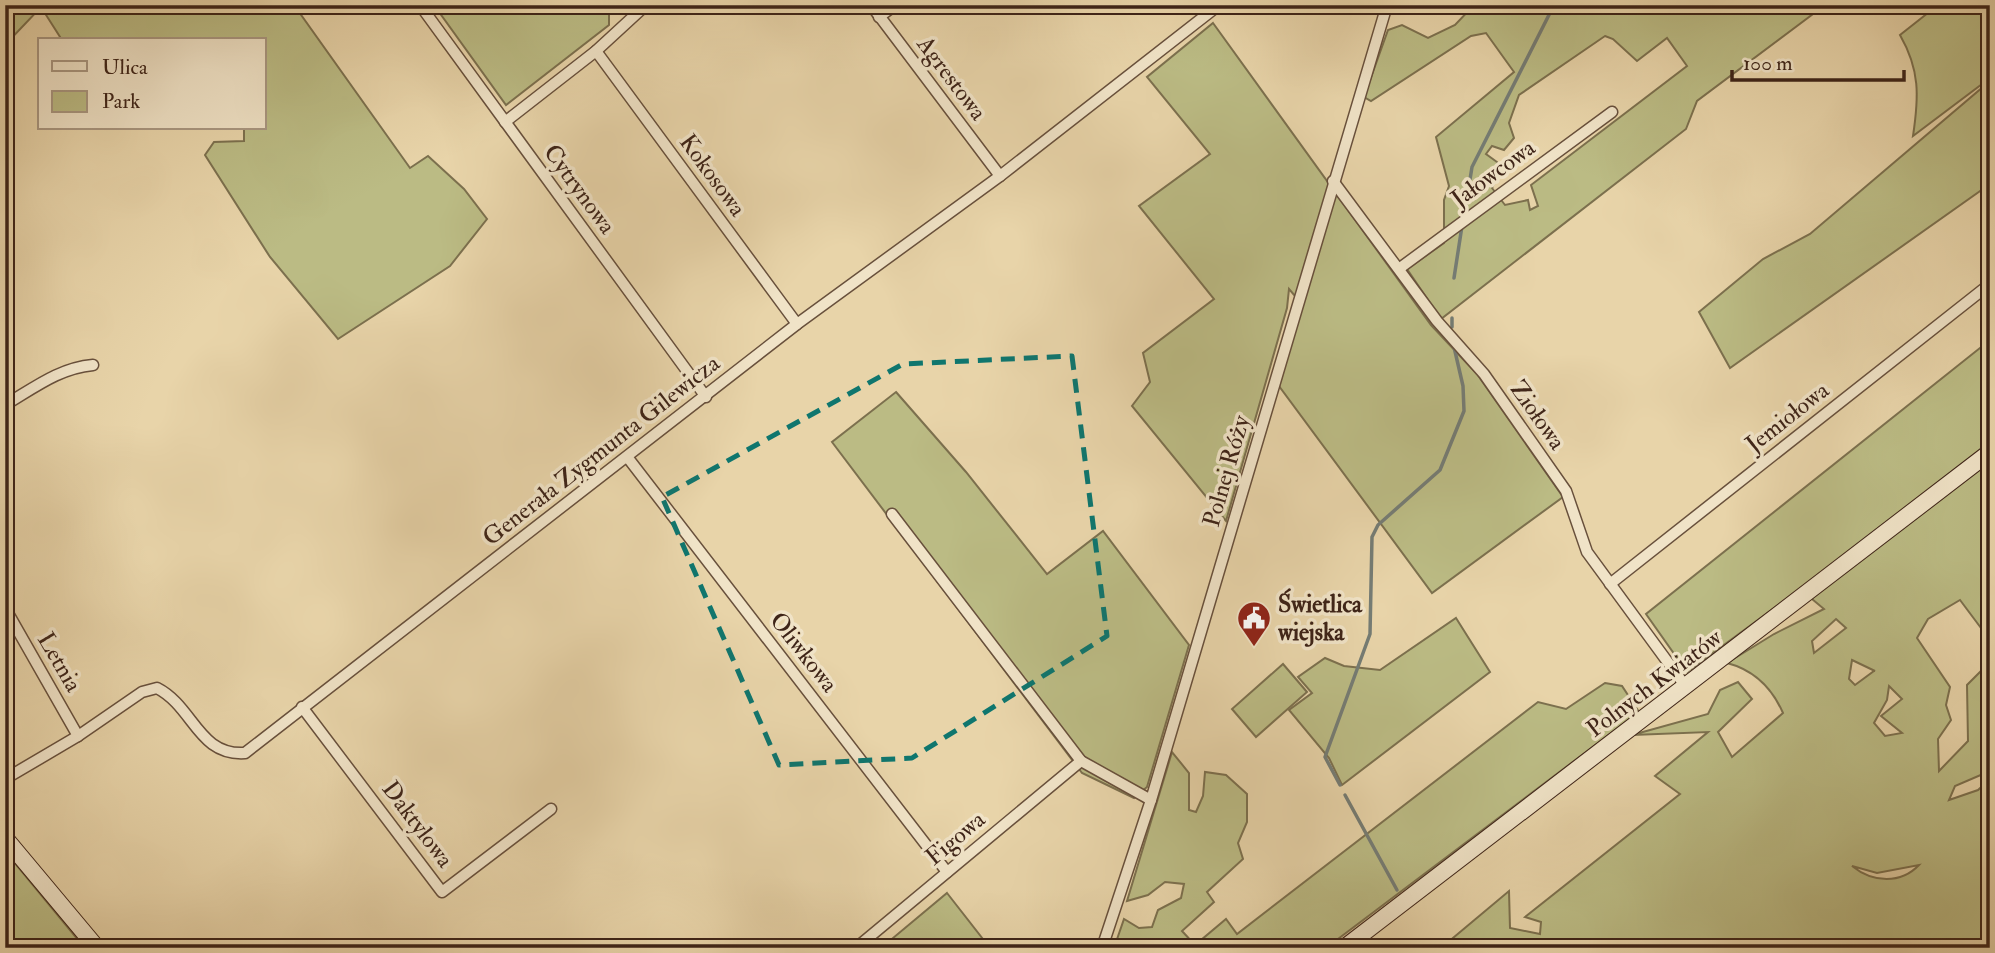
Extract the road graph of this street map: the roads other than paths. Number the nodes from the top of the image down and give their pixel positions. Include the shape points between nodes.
1 (420, 5) edge
2 (646, 5) edge
3 (870, 5) edge
4 (895, 5) edge
5 (1219, 5) edge
6 (1387, 5) edge
7 (880, 17) junction
8 (596, 51) junction
9 (1612, 112) dead end
10 (505, 122) junction
11 (1000, 176) junction
12 (1333, 181) junction
13 (1400, 268) junction
14 (1990, 284) edge
15 (797, 324) junction
16 (93, 365) dead end
17 (706, 397) junction
18 (5, 405) edge
19 (1990, 452) edge
20 (628, 458) junction
21 (892, 514) dead end
22 (1610, 584) junction
23 (5, 608) edge
24 (1686, 687) junction
25 (302, 707) junction
26 (78, 737) junction
27 (1081, 761) junction
28 (5, 779) edge
29 (1151, 800) junction
30 (551, 808) dead end
31 (5, 838) edge
32 (947, 872) junction
33 (97, 948) edge
34 (856, 948) edge
35 (1102, 948) edge
36 (1345, 948) edge

1 - 10 street, Cytrynowa
2 - 8 street
3 - 7 street, Agrestowa
4 - 7 street
5 - 11 street, Generała Zygmunta Gilewicza
6 - 12 street, Polnej Róży
7 - 11 street, Agrestowa
8 - 10 street
8 - 15 street, Kokosowa
9 - 13 street, Jałowcowa
10 - 17 street, Cytrynowa
11 - 15 street, Generała Zygmunta Gilewicza
12 - 13 street, Ziołowa
12 - 29 street, Polnej Róży
13 - 22 street, Ziołowa via 1566,491 1587,552
14 - 22 street, Jemiołowa
15 - 17 street, Generała Zygmunta Gilewicza
16 - 18 street via 52,376
17 - 20 street, Generała Zygmunta Gilewicza
19 - 24 street, Polnych Kwiatów
20 - 25 street, Generała Zygmunta Gilewicza
20 - 32 street, Oliwkowa
21 - 27 street
22 - 24 street, Ziołowa
23 - 26 street, Letnia
24 - 36 street, Polnych Kwiatów
25 - 26 street, Generała Zygmunta Gilewicza via 245,753 226,754 211,745 171,695 157,688 142,692
25 - 30 street, Daktylowa via 442,892
26 - 28 street, Generała Zygmunta Gilewicza
27 - 29 street
27 - 32 street, Figowa
29 - 35 street, Polnej Róży
31 - 33 street
32 - 34 street, Figowa

